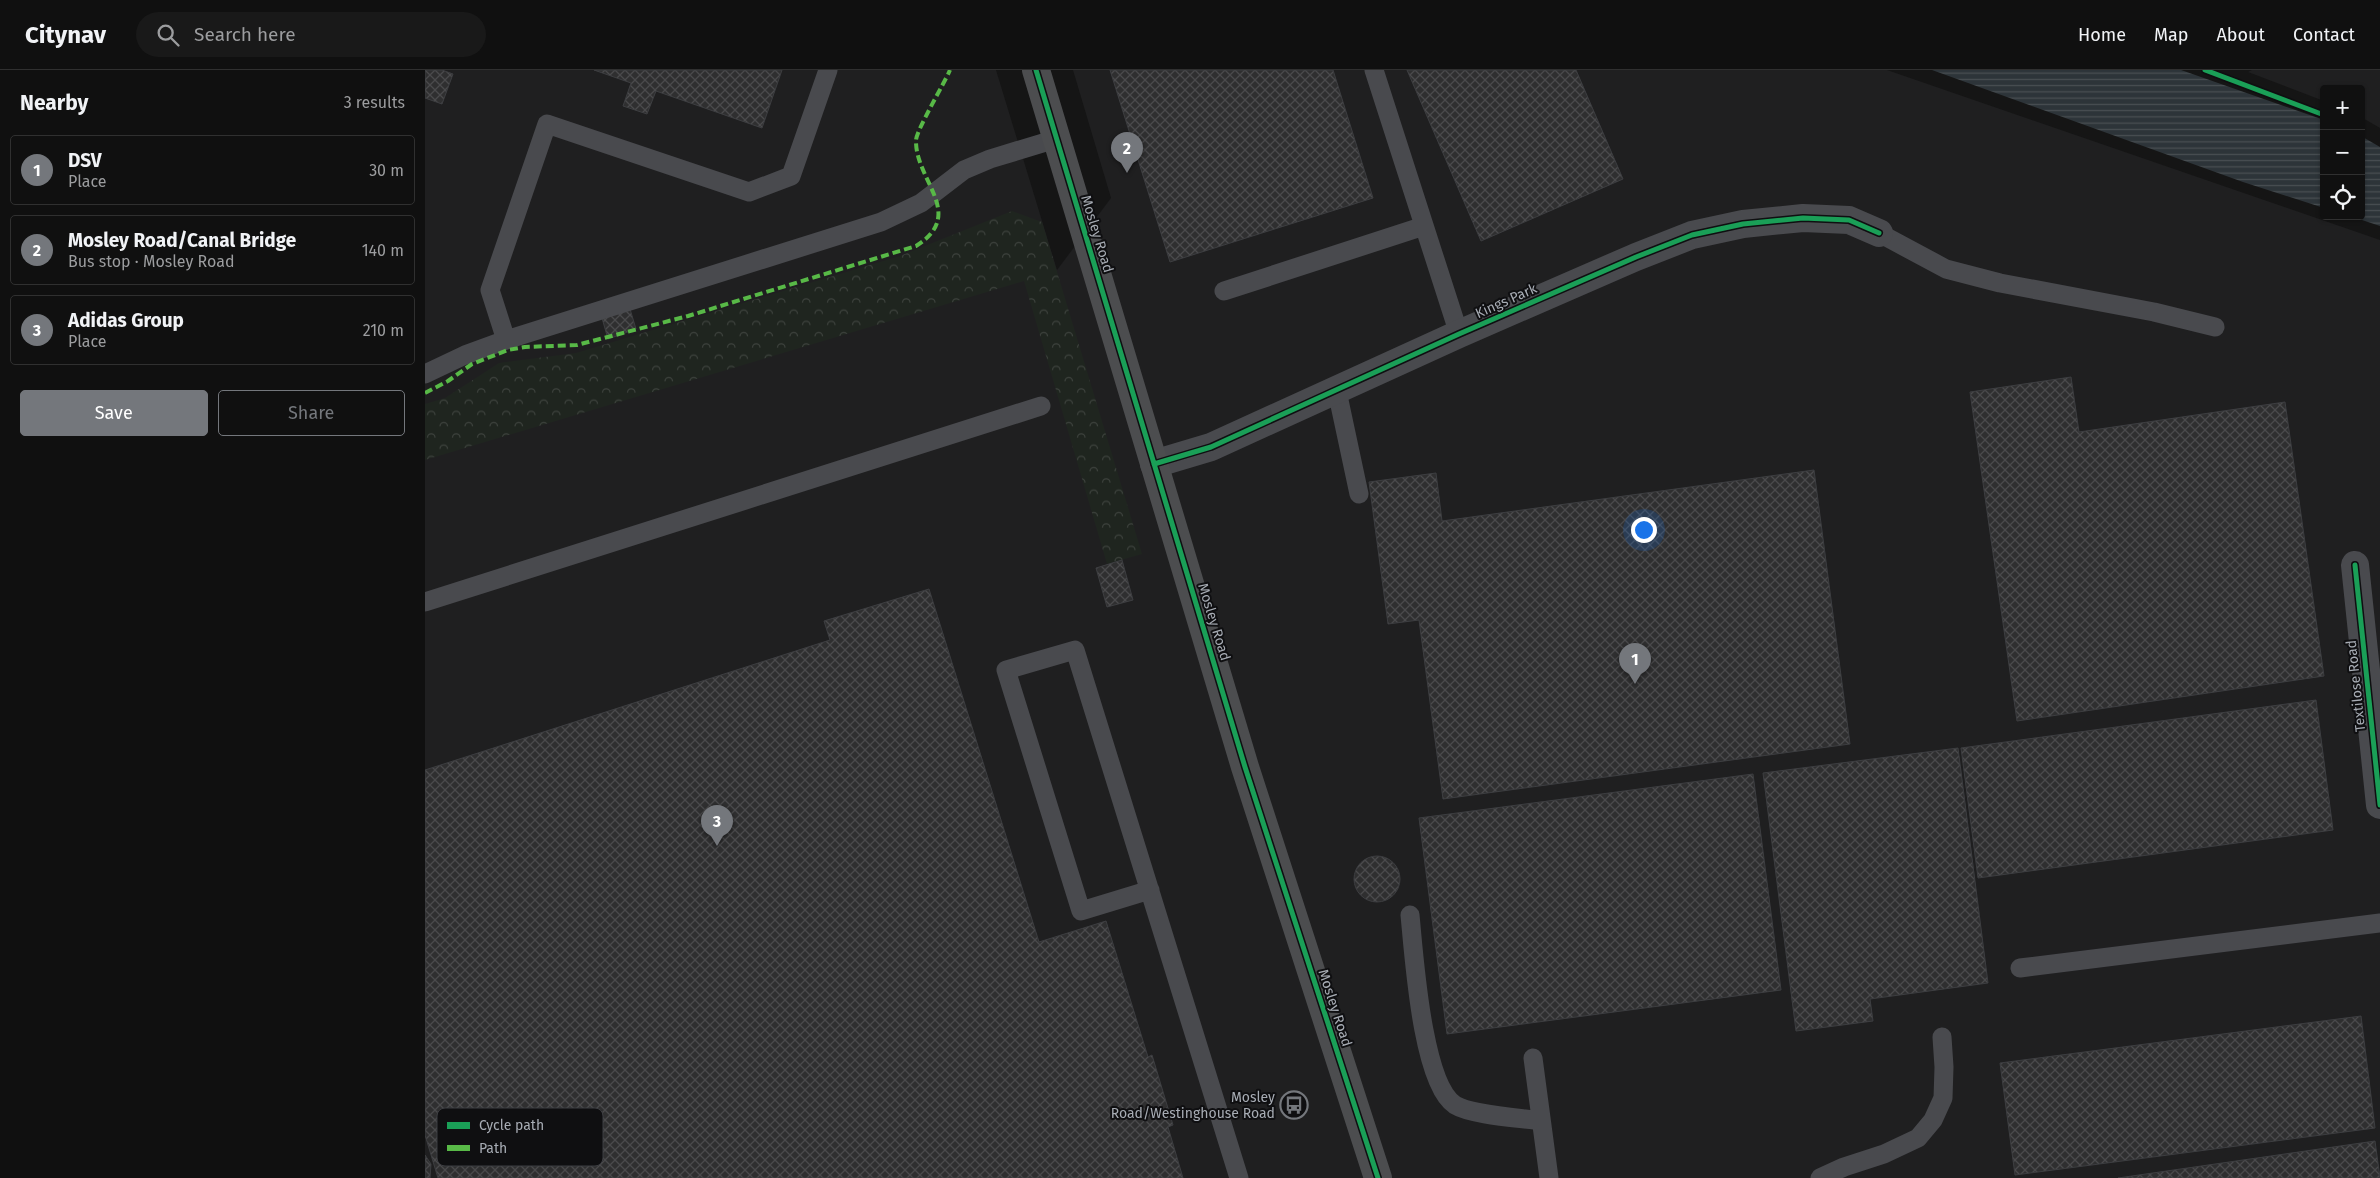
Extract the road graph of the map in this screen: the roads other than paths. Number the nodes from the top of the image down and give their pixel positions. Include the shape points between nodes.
1 (828, 70) edge
2 (1035, 70) edge
3 (1374, 70) edge
4 (1056, 139) junction
5 (1424, 226) junction
6 (1879, 233) joint
7 (1224, 291) dead end
8 (2215, 327) dead end
9 (1459, 334) junction
10 (506, 340) junction
11 (425, 374) edge
12 (1337, 392) junction
13 (1041, 406) dead end
14 (1154, 464) junction
15 (1359, 494) dead end
16 (2355, 565) dead end
17 (425, 602) edge
18 (2371, 633) edge
19 (2380, 805) edge
20 (1150, 890) junction
21 (1410, 915) dead end
22 (2380, 923) edge
23 (2020, 968) dead end
24 (1942, 1037) dead end
25 (1533, 1058) dead end
26 (1541, 1121) junction
27 (1239, 1178) edge
28 (1379, 1178) edge
29 (1549, 1178) edge
30 (1820, 1178) edge

1 - 10 lane via 791,176 749,192 547,124 490,290
2 - 4 main road, Mosley Road
3 - 5 lane
4 - 10 lane via 964,170 921,203 881,222
4 - 14 main road, Mosley Road
5 - 7 lane
5 - 9 lane
6 - 8 lane via 1946,269 2000,284 2154,312
6 - 9 street, Kings Park via 1849,220 1803,218 1743,224 1692,235
9 - 12 street, Kings Park
10 - 11 lane
12 - 14 street, Kings Park via 1211,447
12 - 15 lane
13 - 17 lane
14 - 28 main road, Mosley Road via 1245,767
16 - 18 street, Textilose Road
18 - 19 street, Textilose Road
20 - 20 lane via 1075,650 1005,670 1081,911
20 - 27 lane
21 - 26 lane via 1420,1009 1437,1080 1444,1094 1455,1105 1467,1109
22 - 23 lane
24 - 30 lane via 1943,1098 1933,1120 1919,1138
25 - 26 lane
26 - 29 lane

